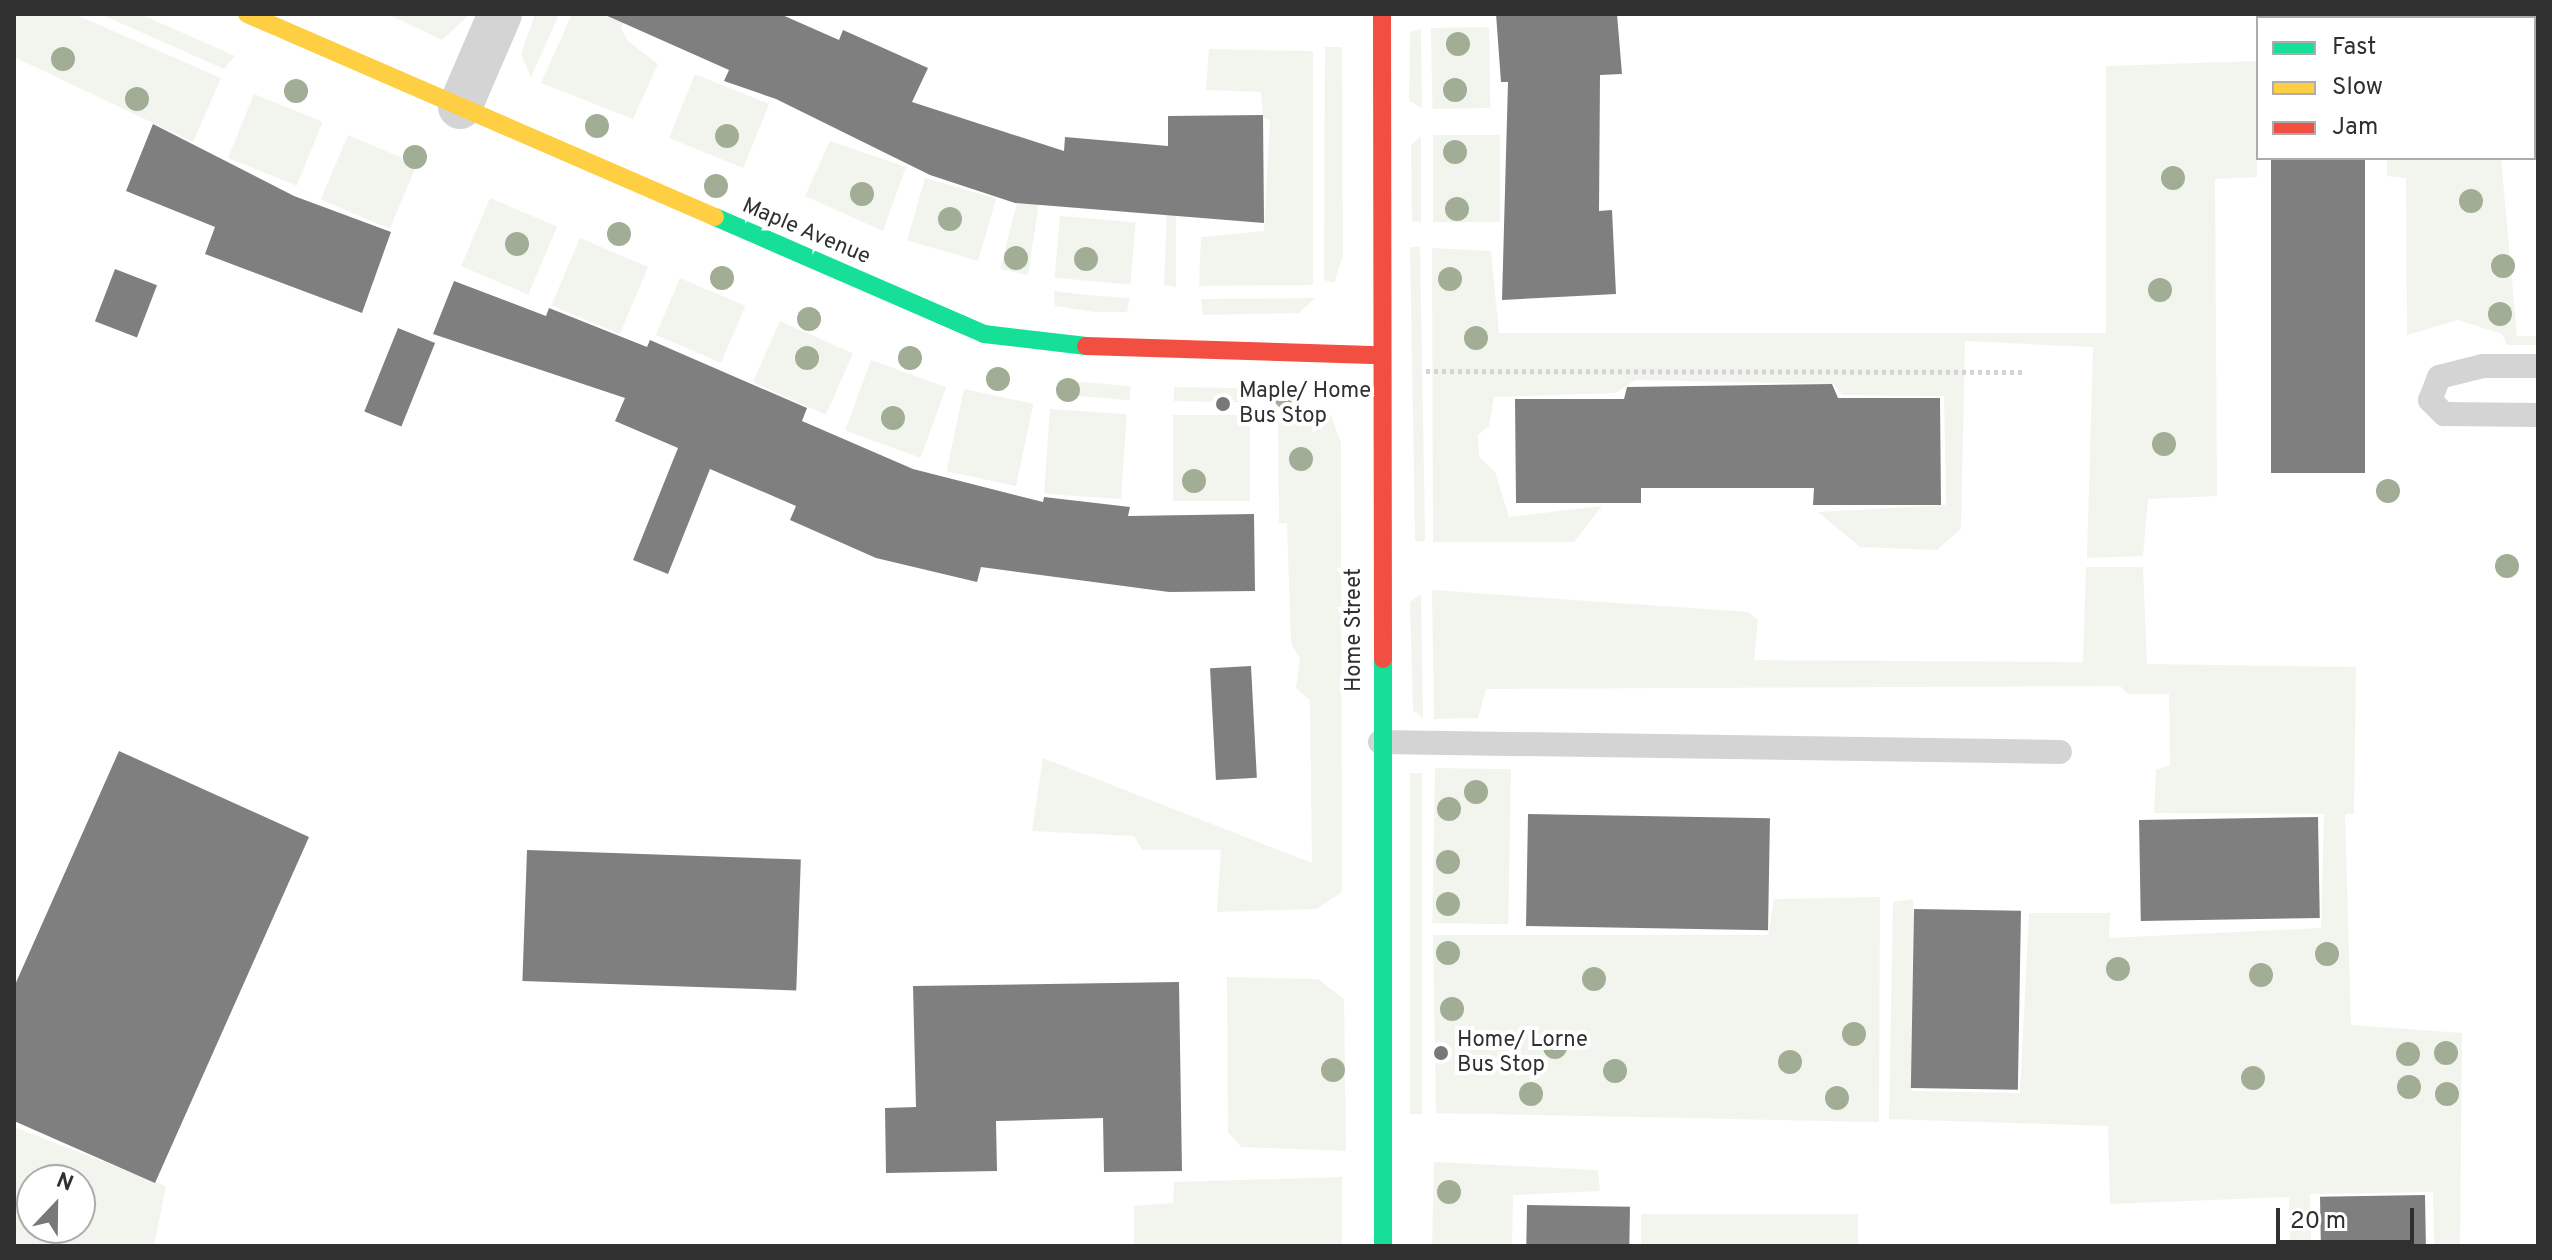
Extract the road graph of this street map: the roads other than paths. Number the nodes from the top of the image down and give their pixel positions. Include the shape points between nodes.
1 (247, 14) edge
2 (500, 14) edge
3 (1382, 14) edge
4 (460, 107) junction
5 (1379, 355) junction
6 (2538, 366) edge
7 (2538, 415) edge
8 (1380, 742) junction
9 (2060, 752) dead end
10 (1383, 1246) edge

1 - 4 street, Maple Avenue
2 - 4 street
3 - 5 street, Home Street
4 - 5 street, Maple Avenue via 984,334 1036,345
5 - 8 street, Home Street
6 - 7 lane via 2483,366 2439,377 2430,400 2444,414
8 - 9 lane
8 - 10 street, Home Street

